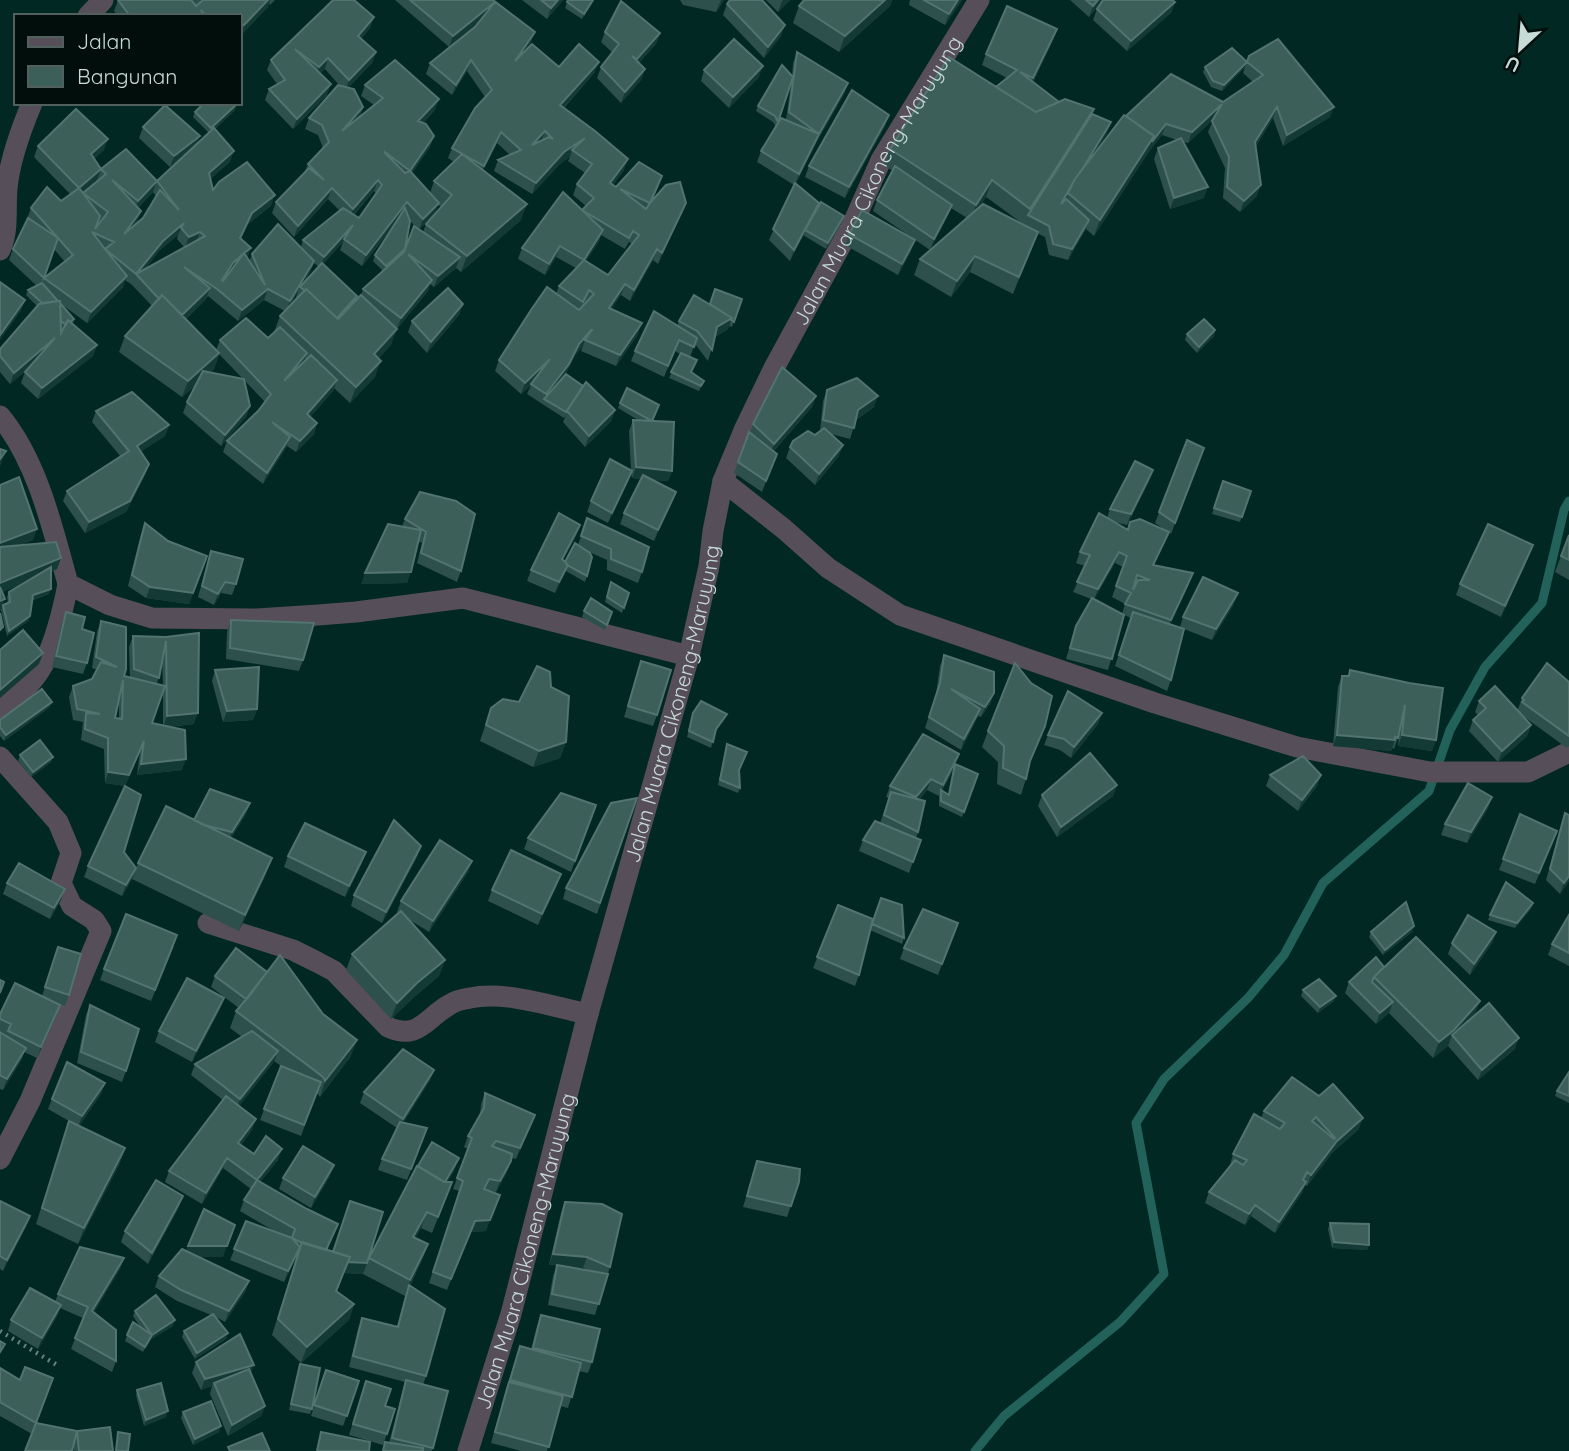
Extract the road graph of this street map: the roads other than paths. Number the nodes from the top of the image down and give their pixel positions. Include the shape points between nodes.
1 (103, 0) edge
2 (979, 0) edge
3 (90, 14) edge
4 (31, 105) edge
5 (0, 250) edge
6 (0, 416) edge
7 (723, 481) junction
8 (68, 584) junction
9 (689, 656) junction
10 (0, 712) edge
11 (1569, 752) edge
12 (0, 757) edge
13 (208, 923) dead end
14 (588, 1014) junction
15 (0, 1159) edge
16 (468, 1451) edge

1 - 3 street
2 - 7 street, Jalan Muara Cikoneng-Maruyung via 881,160 855,219 768,380
4 - 5 street via 7,188 7,223
6 - 8 street via 27,459
7 - 9 street, Jalan Muara Cikoneng-Maruyung
7 - 11 street via 828,568 900,614 1155,703 1297,747 1430,772 1528,772
8 - 9 street via 152,618 306,616 463,598
8 - 10 street via 41,669
9 - 14 street, Jalan Muara Cikoneng-Maruyung
12 - 15 street via 58,822 71,853 61,883 72,906 94,920 100,931 30,1101
13 - 14 street via 293,950 334,971 398,1032 414,1030 450,1004 489,996
14 - 16 street, Jalan Muara Cikoneng-Maruyung via 511,1314

